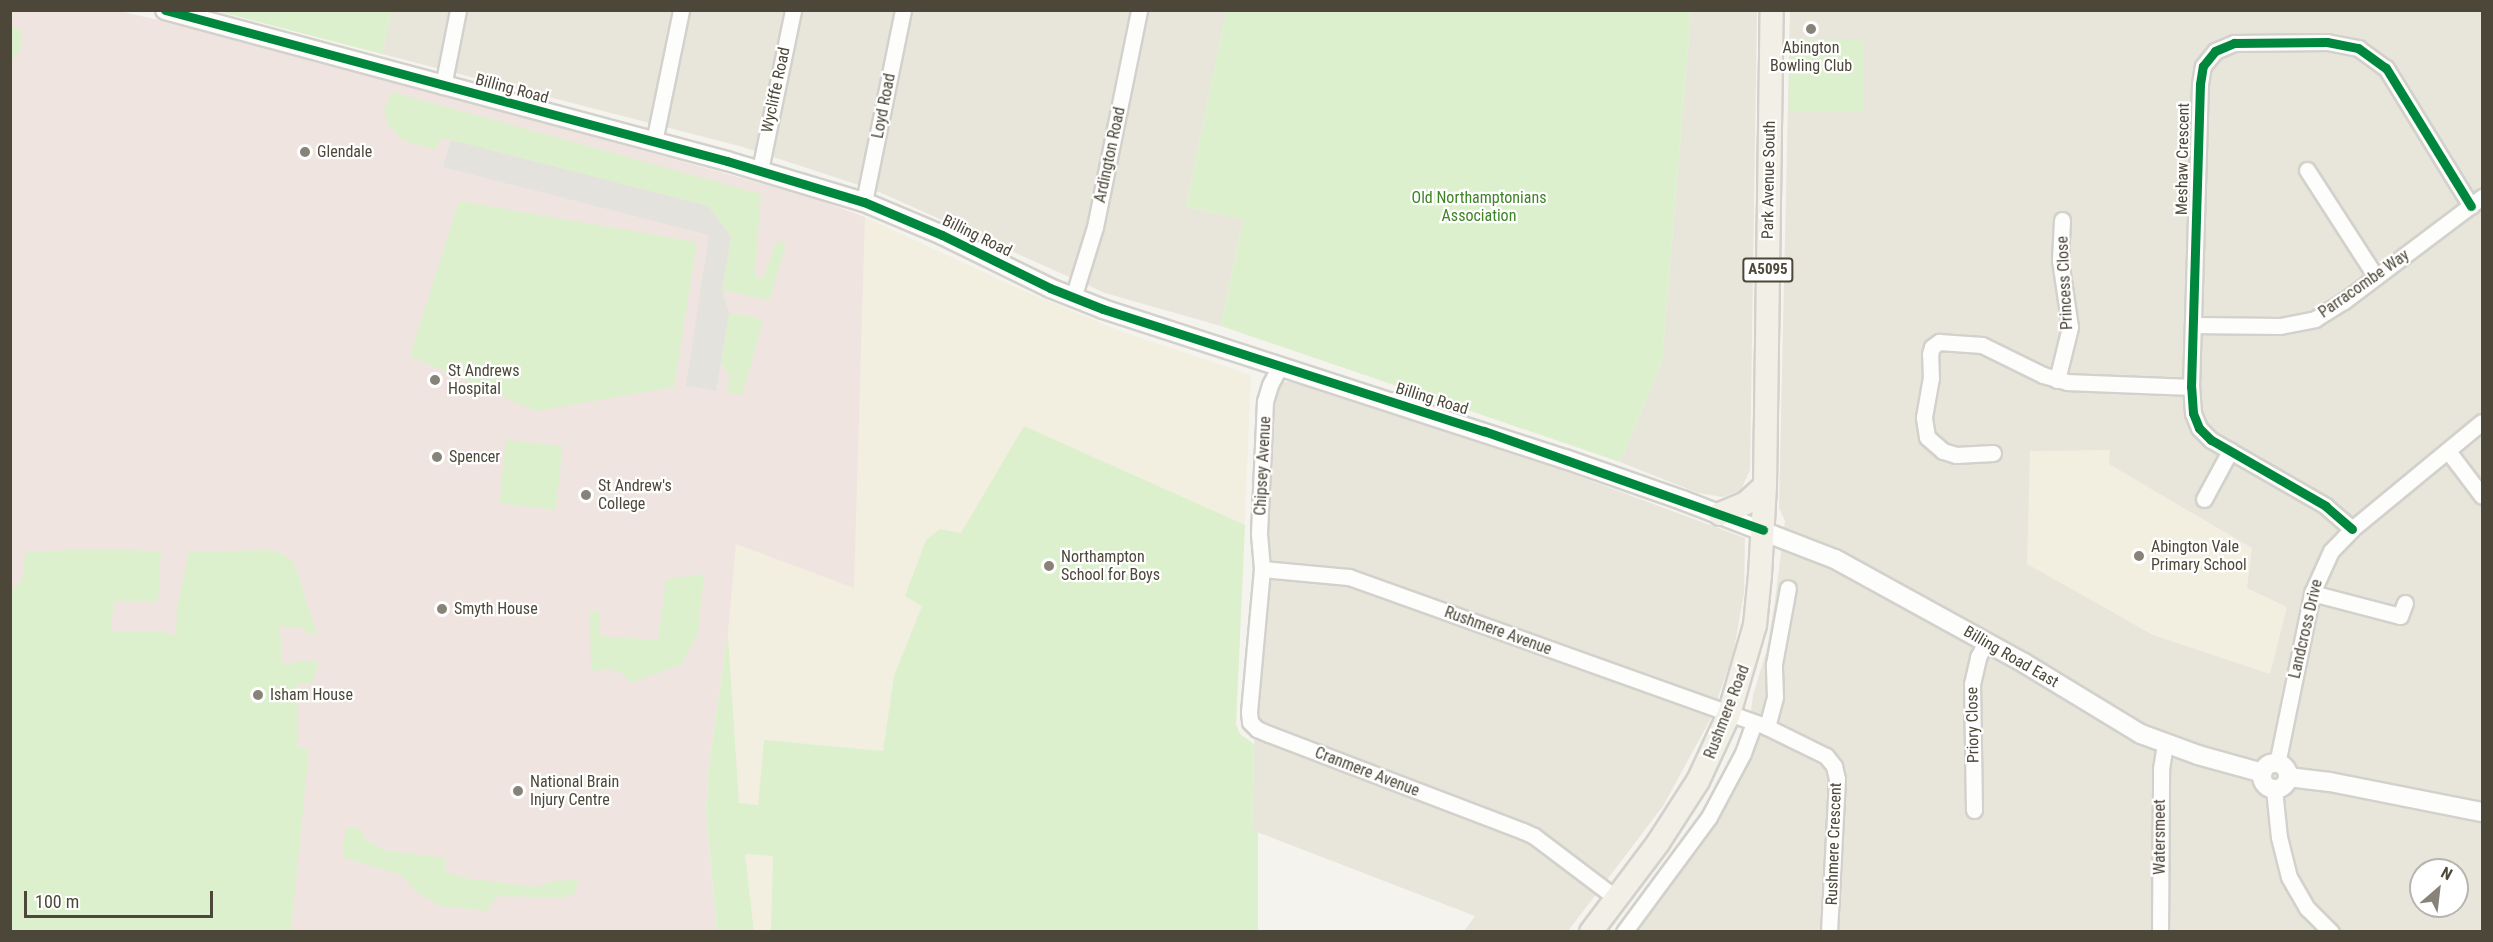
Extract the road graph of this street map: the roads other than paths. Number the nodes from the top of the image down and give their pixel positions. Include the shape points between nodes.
1 (165, 10) edge
2 (458, 10) edge
3 (681, 10) edge
4 (792, 10) edge
5 (903, 10) edge
6 (1139, 10) edge
7 (1772, 10) edge
8 (443, 86) junction
9 (654, 142) junction
10 (760, 170) junction
11 (2307, 170) dead end
12 (864, 202) junction
13 (2477, 202) edge
14 (2062, 220) dead end
15 (2376, 277) junction
16 (1073, 298) junction
17 (2193, 324) junction
18 (1280, 366) junction
19 (2057, 380) junction
20 (2191, 387) junction
21 (2482, 422) edge
22 (2230, 451) junction
23 (2448, 451) junction
24 (1993, 453) dead end
25 (1765, 486) junction
26 (2482, 496) edge
27 (2204, 499) dead end
28 (1720, 514) junction
29 (2352, 529) junction
30 (1763, 530) junction
31 (1262, 569) junction
32 (1788, 588) dead end
33 (2312, 593) junction
34 (2400, 616) dead end
35 (1986, 642) junction
36 (1729, 714) junction
37 (1761, 725) junction
38 (2165, 744) junction
39 (2276, 776) junction
40 (1974, 810) dead end
41 (2482, 812) edge
42 (1616, 898) junction
43 (2327, 930) edge
44 (1591, 932) edge
45 (1624, 932) edge
46 (1829, 932) edge
47 (2160, 932) edge

1 - 8 street, Billing Road
2 - 8 street
3 - 9 street
4 - 10 street, Wycliffe Road
5 - 12 street, Loyd Road
6 - 16 street, Ardington Road via 1093,236
7 - 25 main road, Park Avenue South / A5095
8 - 9 street, Billing Road
9 - 10 street, Billing Road
10 - 12 street, Billing Road
11 - 15 street
12 - 16 street, Billing Road
13 - 15 street, Parracombe Way
13 - 17 street, Meshaw Crescent via 2394,80 2373,57 2358,48 2327,42 2225,45 2208,58 2200,75
14 - 19 street, Princess Close via 2060,260 2070,327
15 - 17 street, Parracombe Way via 2336,307 2306,322 2280,326
16 - 18 street, Billing Road
17 - 20 street, Meshaw Crescent
18 - 28 street, Billing Road via 1484,431
18 - 31 street, Chipsey Avenue via 1266,401 1259,534
19 - 20 street via 2076,384
19 - 24 street via 1982,345 1953,341 1932,347 1924,417 1927,437 1956,456
20 - 22 street, Meshaw Crescent via 2193,413 2199,428
21 - 23 street, Landcross Drive
22 - 27 street
22 - 29 street, Meshaw Crescent via 2326,506
23 - 26 street
23 - 29 street, Landcross Drive
25 - 28 main road via 1746,503
25 - 30 main road, Park Avenue South / A5095
28 - 30 street, Billing Road
29 - 33 street, Landcross Drive via 2331,551
30 - 35 street, Billing Road East via 1835,559
30 - 36 main road, Rushmere Road / A5095 via 1755,625
31 - 36 street, Rushmere Avenue via 1348,577
31 - 42 street, Cranmere Avenue via 1249,712 1250,722 1257,729 1534,836
32 - 37 street, Rushmere Road via 1774,664 1775,697
33 - 34 street
33 - 39 street, Landcross Drive
35 - 38 street, Billing Road East via 2119,722
35 - 40 street, Priory Close via 1972,684
36 - 37 street, Rushmere Crescent
36 - 42 main road, Rushmere Road / A5095 via 1684,806
37 - 45 street, Rushmere Road via 1709,817
37 - 46 street, Rushmere Crescent via 1817,750 1834,766 1837,779
38 - 39 street, Billing Road East
38 - 47 street, Watersmeet via 2161,769
39 - 41 street, Billing Road East via 2341,784
39 - 43 street, Landcross Drive via 2279,837 2289,877 2307,908
42 - 44 main road, Rushmere Road / A5095

